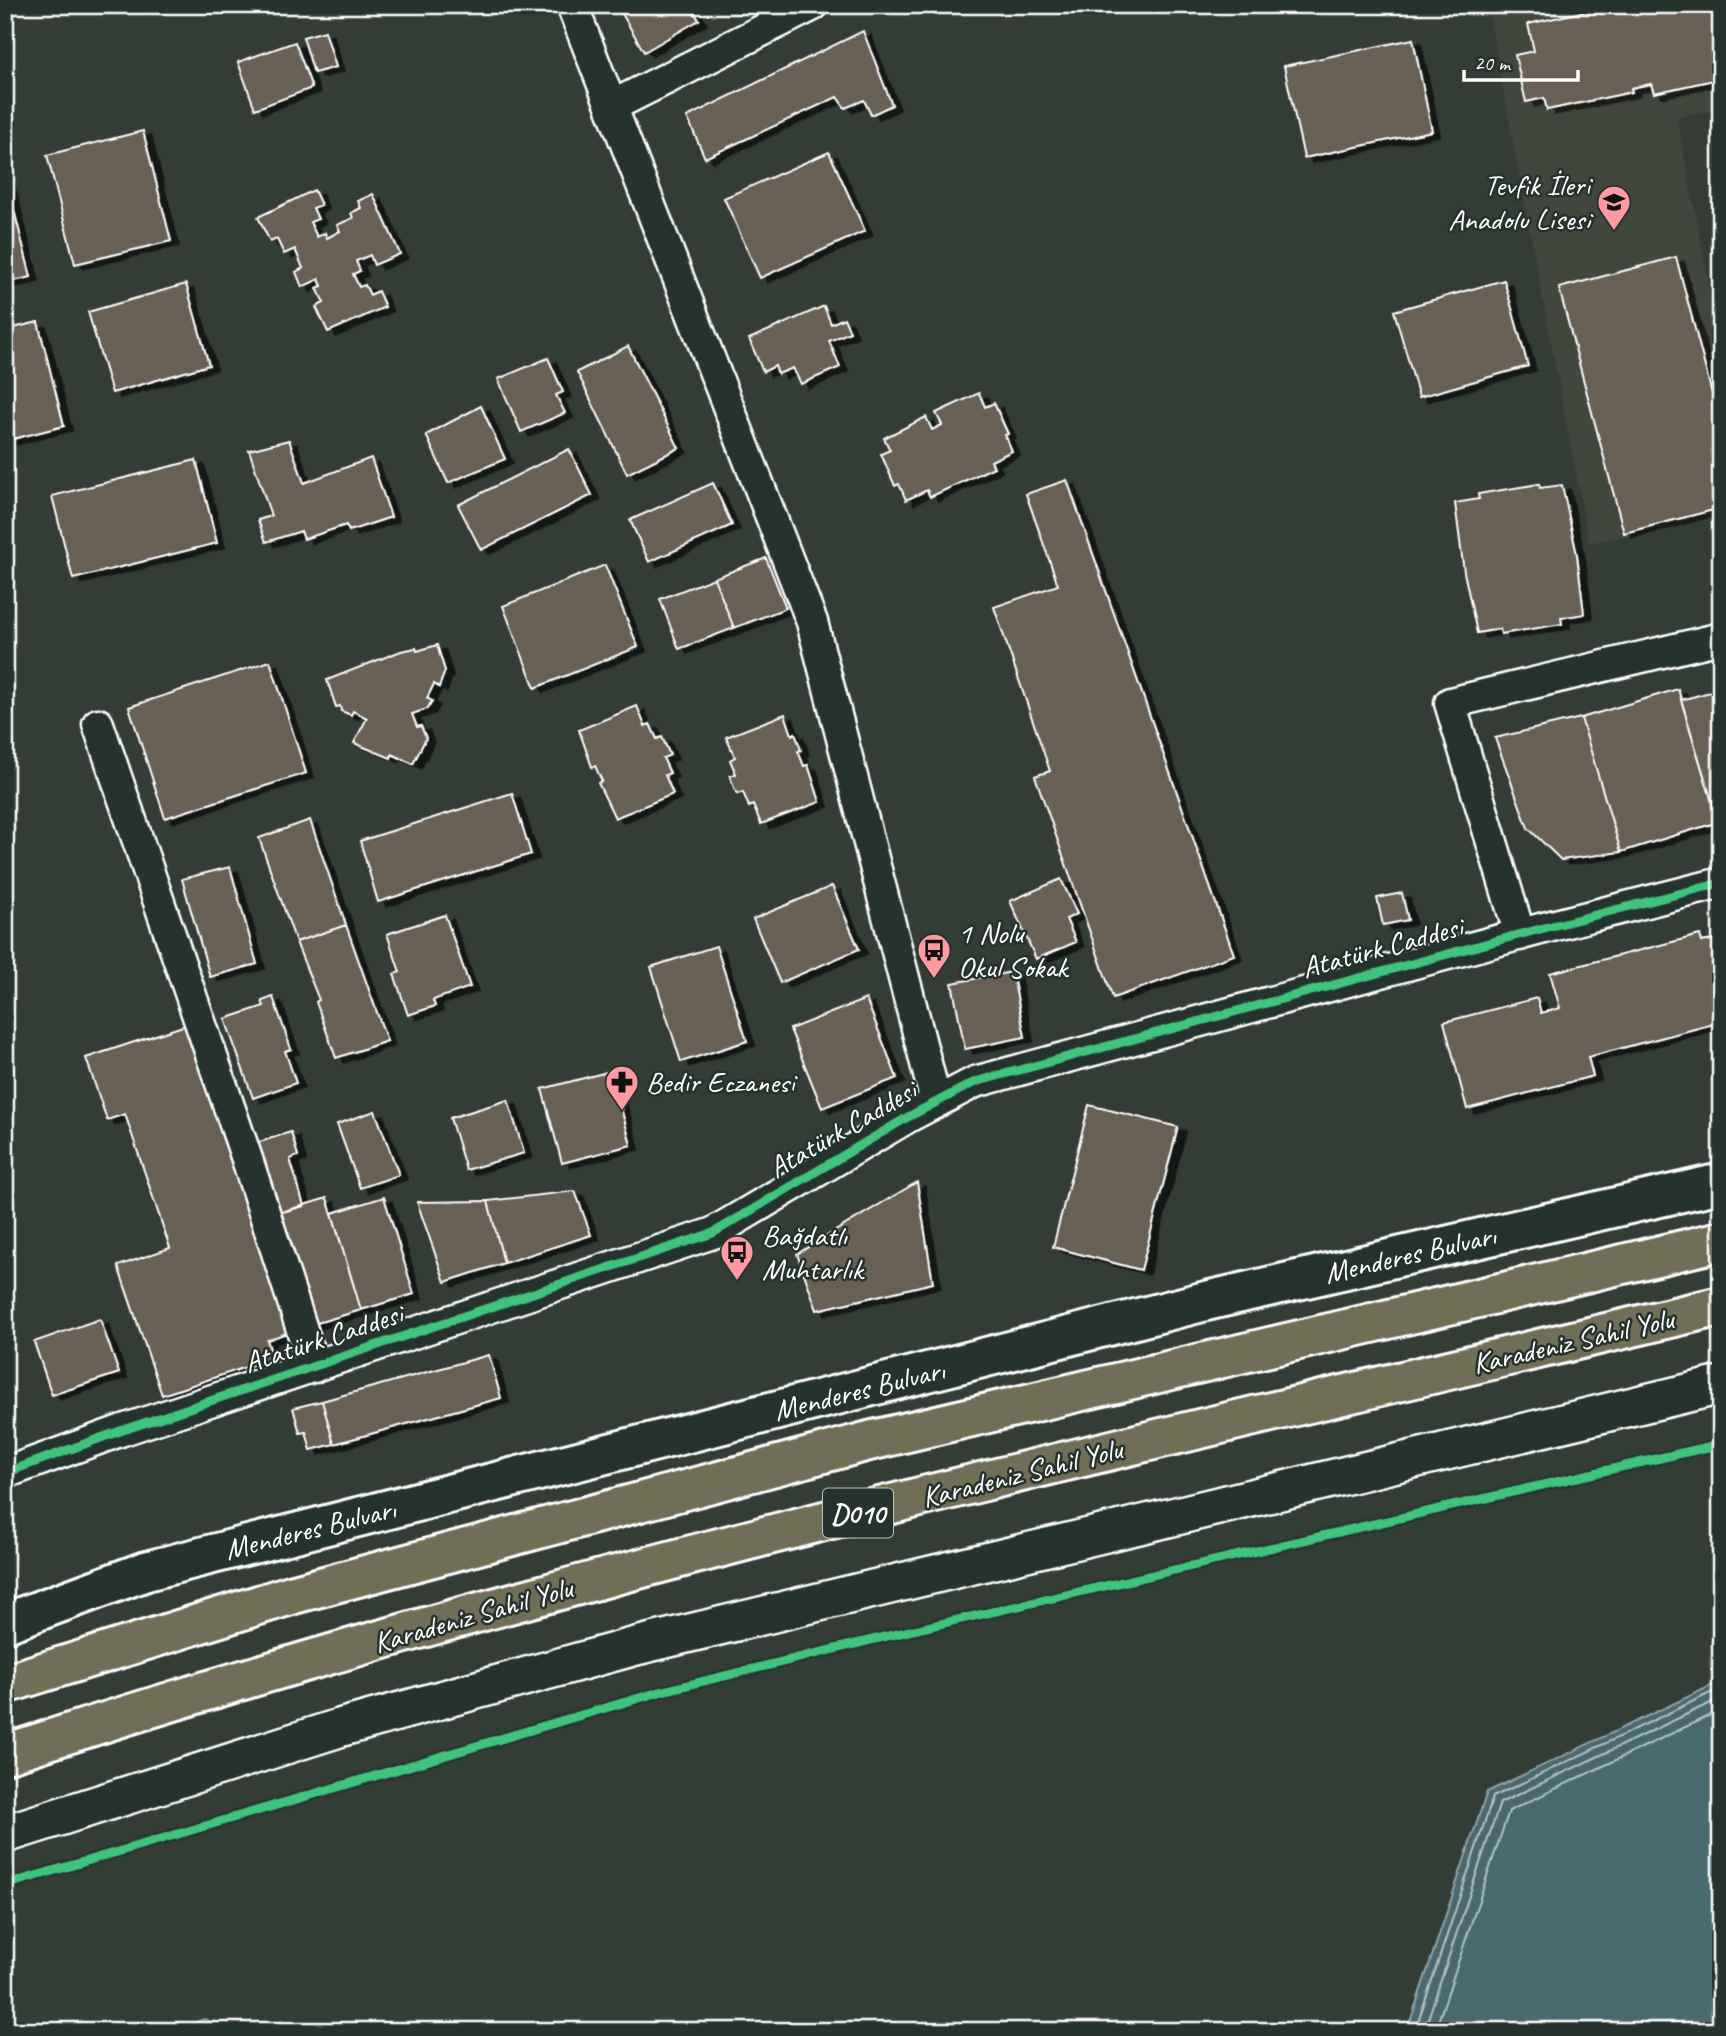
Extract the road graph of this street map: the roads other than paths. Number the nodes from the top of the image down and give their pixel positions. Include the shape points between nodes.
1 (572, 5) edge
2 (813, 5) edge
3 (614, 105) junction
4 (1721, 638) edge
5 (98, 724) dead end
6 (1721, 883) edge
7 (1520, 935) junction
8 (936, 1102) junction
9 (1721, 1183) edge
10 (1721, 1241) edge
11 (1721, 1306) edge
12 (314, 1367) junction
13 (1721, 1385) edge
14 (5, 1473) edge
15 (5, 1623) edge
16 (5, 1684) edge
17 (5, 1754) edge
18 (5, 1834) edge

1 - 3 street
2 - 3 street
3 - 8 street via 812,622
4 - 7 street via 1450,703
5 - 12 street
6 - 7 street, Atatürk Caddesi
7 - 8 street, Atatürk Caddesi via 975,1082
8 - 12 street, Atatürk Caddesi via 713,1233
9 - 15 main road, Menderes Bulvarı via 1206,1301 146,1571
10 - 16 highway via 869,1441 294,1594
11 - 17 highway, Karadeniz Sahil Yolu / D010 via 744,1541 149,1707
12 - 14 street, Atatürk Caddesi
13 - 18 street via 636,1646 339,1728

